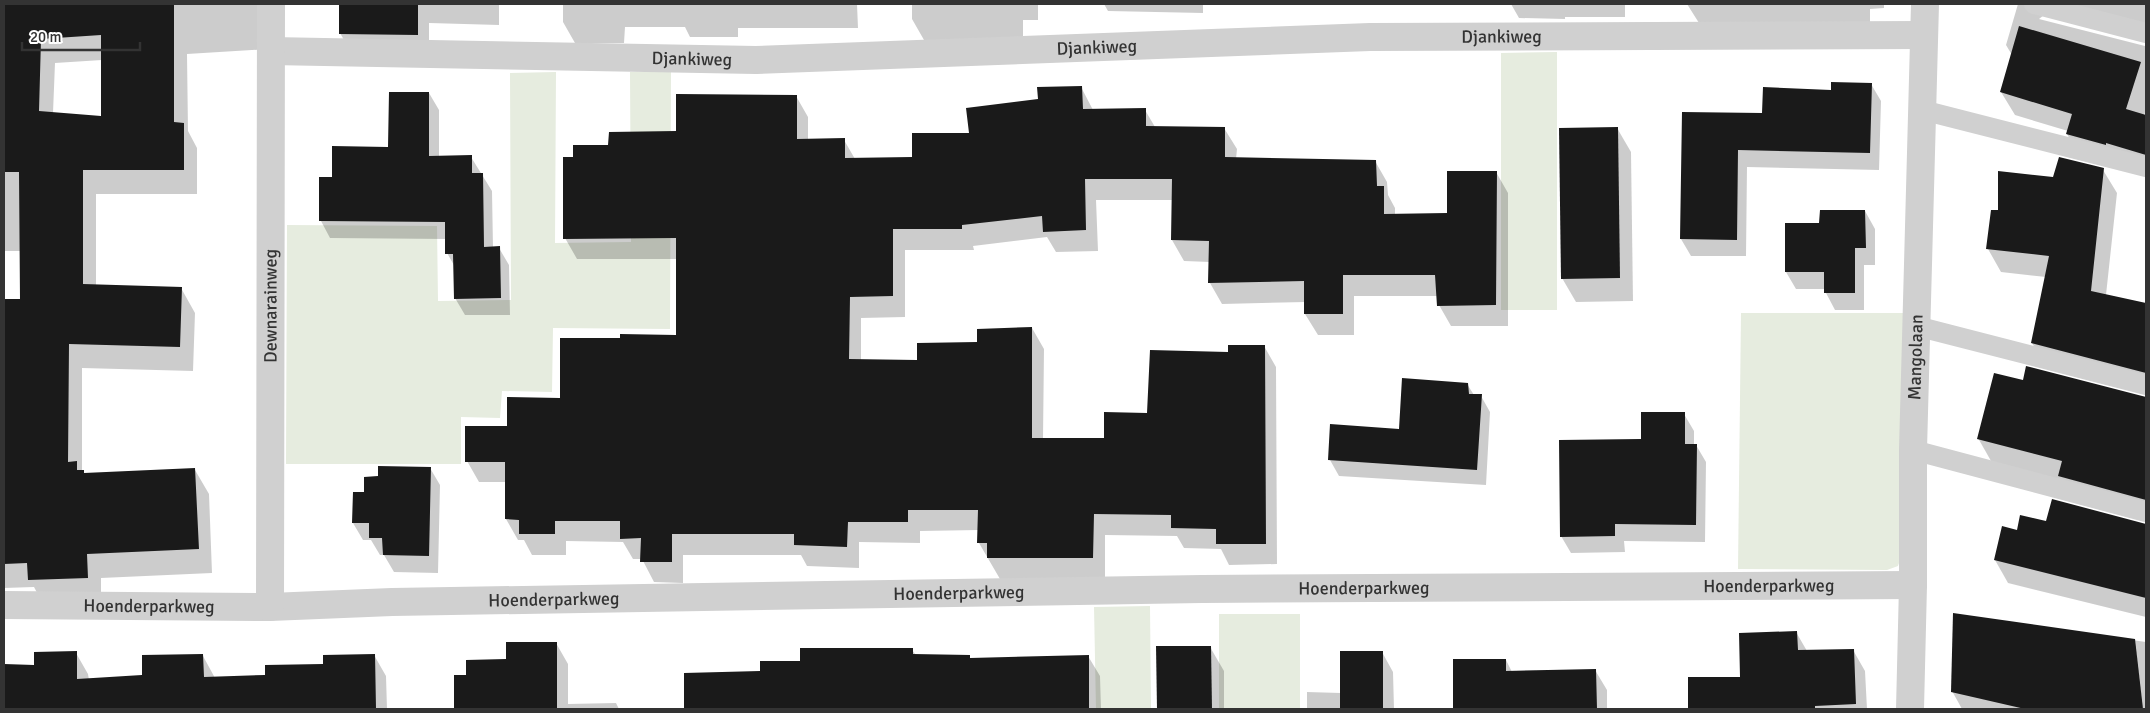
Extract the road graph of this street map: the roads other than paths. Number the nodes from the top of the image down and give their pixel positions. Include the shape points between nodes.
1 (272, 4) edge
2 (1925, 4) edge
3 (2034, 4) edge
4 (2146, 33) edge
5 (1924, 35) junction
6 (271, 50) junction
7 (1922, 110) junction
8 (2146, 167) edge
9 (1916, 326) junction
10 (2146, 384) edge
11 (1913, 450) junction
12 (2146, 512) edge
13 (1913, 585) junction
14 (4, 605) edge
15 (270, 608) junction
16 (1910, 709) edge

1 - 6 street, Dewnarainweg
2 - 5 street, Mangolaan
3 - 4 lane
5 - 6 street, Djankiweg via 1370,37 756,60
5 - 7 street, Mangolaan
6 - 15 street, Dewnarainweg
7 - 8 lane
7 - 9 street, Mangolaan
9 - 10 lane
9 - 11 street, Mangolaan
11 - 12 lane
11 - 13 street, Mangolaan
13 - 15 street, Hoenderparkweg via 1173,590 392,602
13 - 16 street, Mangolaan
14 - 15 street, Hoenderparkweg

